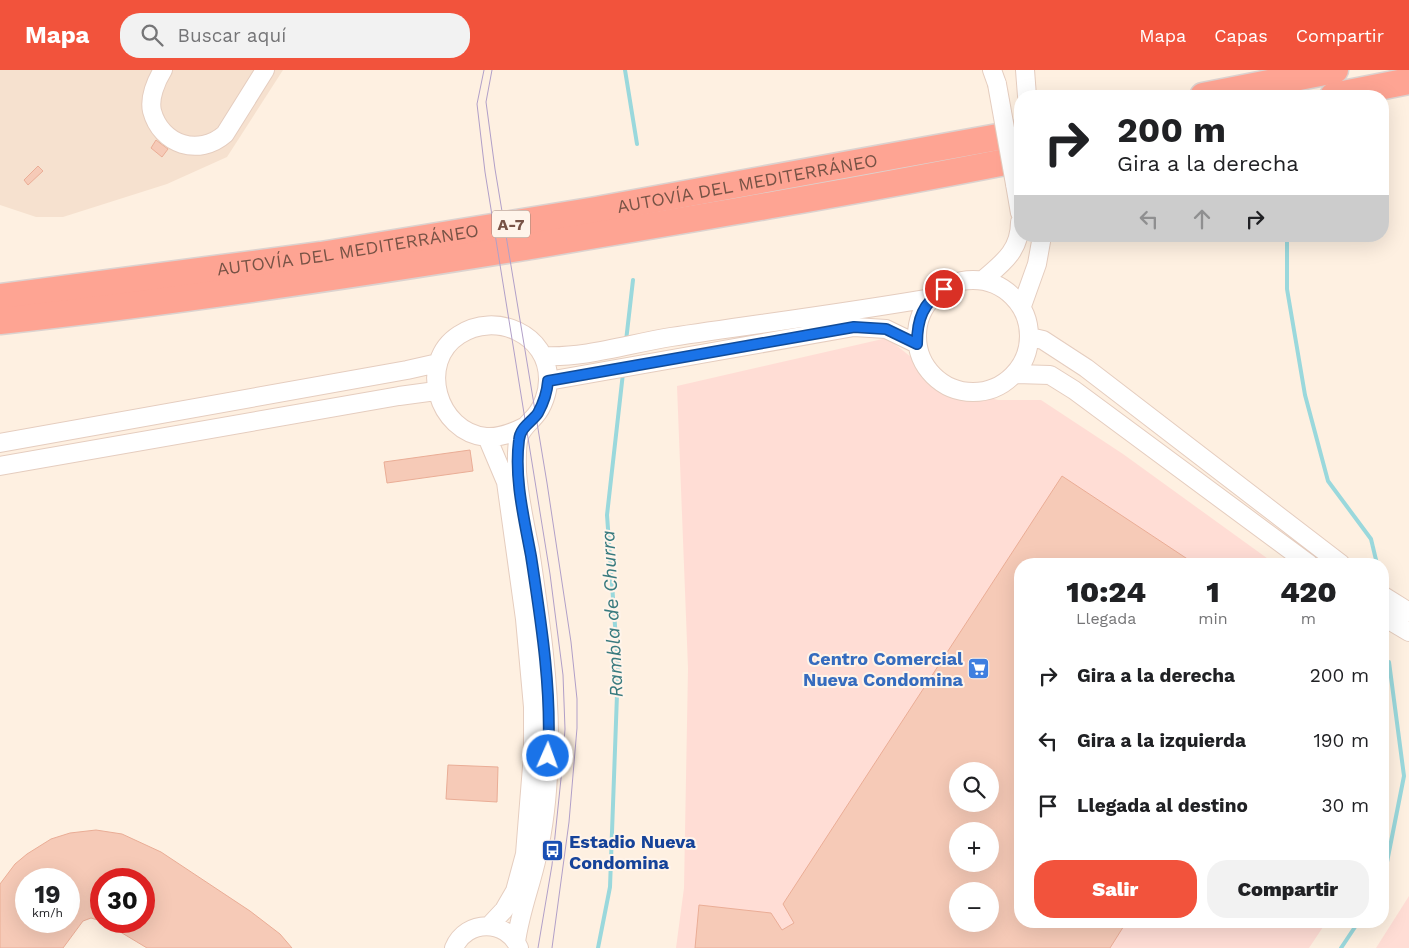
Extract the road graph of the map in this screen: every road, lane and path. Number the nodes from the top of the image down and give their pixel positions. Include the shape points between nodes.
1 (163, 70) edge
2 (265, 70) edge
3 (1335, 70) edge
4 (994, 77) edge
5 (1409, 81) edge
6 (1233, 90) edge
7 (1363, 90) edge
8 (1014, 134) edge
9 (1014, 159) edge
10 (1014, 179) edge
11 (1018, 242) edge
12 (1041, 242) edge
13 (984, 279) junction
14 (0, 297) edge
15 (931, 298) junction
16 (1022, 306) junction
17 (0, 321) edge
18 (1030, 337) junction
19 (917, 344) junction
20 (543, 356) junction
21 (438, 362) junction
22 (1016, 374) junction
23 (548, 381) junction
24 (436, 391) junction
25 (524, 427) junction
26 (486, 437) junction
27 (0, 443) edge
28 (0, 466) edge
29 (1301, 558) edge
30 (1333, 558) edge
31 (1389, 599) edge
32 (1409, 612) edge
33 (1389, 620) edge
34 (1409, 632) edge
35 (490, 925) junction
36 (518, 945) edge
37 (454, 948) edge

1 - 2 street via 152,96 157,122 171,138 194,146 217,141 225,134
3 - 6 highway
4 - 10 street, bridge
5 - 7 highway
8 - 14 highway, AUTOVÍA DEL MEDITERRÁNEO / A-7 via 586,212 321,254
9 - 17 highway, AUTOVÍA DEL MEDITERRÁNEO / A-7 via 629,230 325,279 152,304
11 - 13 street via 1006,261
12 - 16 street
13 - 15 street via 964,279
13 - 16 street via 1006,288
15 - 19 street via 917,328
15 - 20 street via 670,337 565,357
16 - 18 street
18 - 22 street via 1026,356
18 - 30 street via 1043,340 1086,368
19 - 22 street via 923,362 949,387 966,392 985,391 1002,385
19 - 23 street via 886,329 854,327
20 - 21 street via 520,332 505,325 488,324 457,336 445,348
20 - 23 street
21 - 24 street
21 - 27 street via 398,372
22 - 29 street via 1050,375 1074,390
23 - 25 street via 546,399 537,415
24 - 26 street via 442,408 454,422 469,432
24 - 28 street
25 - 26 street via 506,435
25 - 36 street via 519,438 517,471 544,662 549,738 538,853 522,910
26 - 35 street via 506,482 525,619 533,707 533,754 525,854 515,891
31 - 32 street
33 - 34 street
35 - 36 street via 508,933
35 - 37 street via 471,929 457,940

